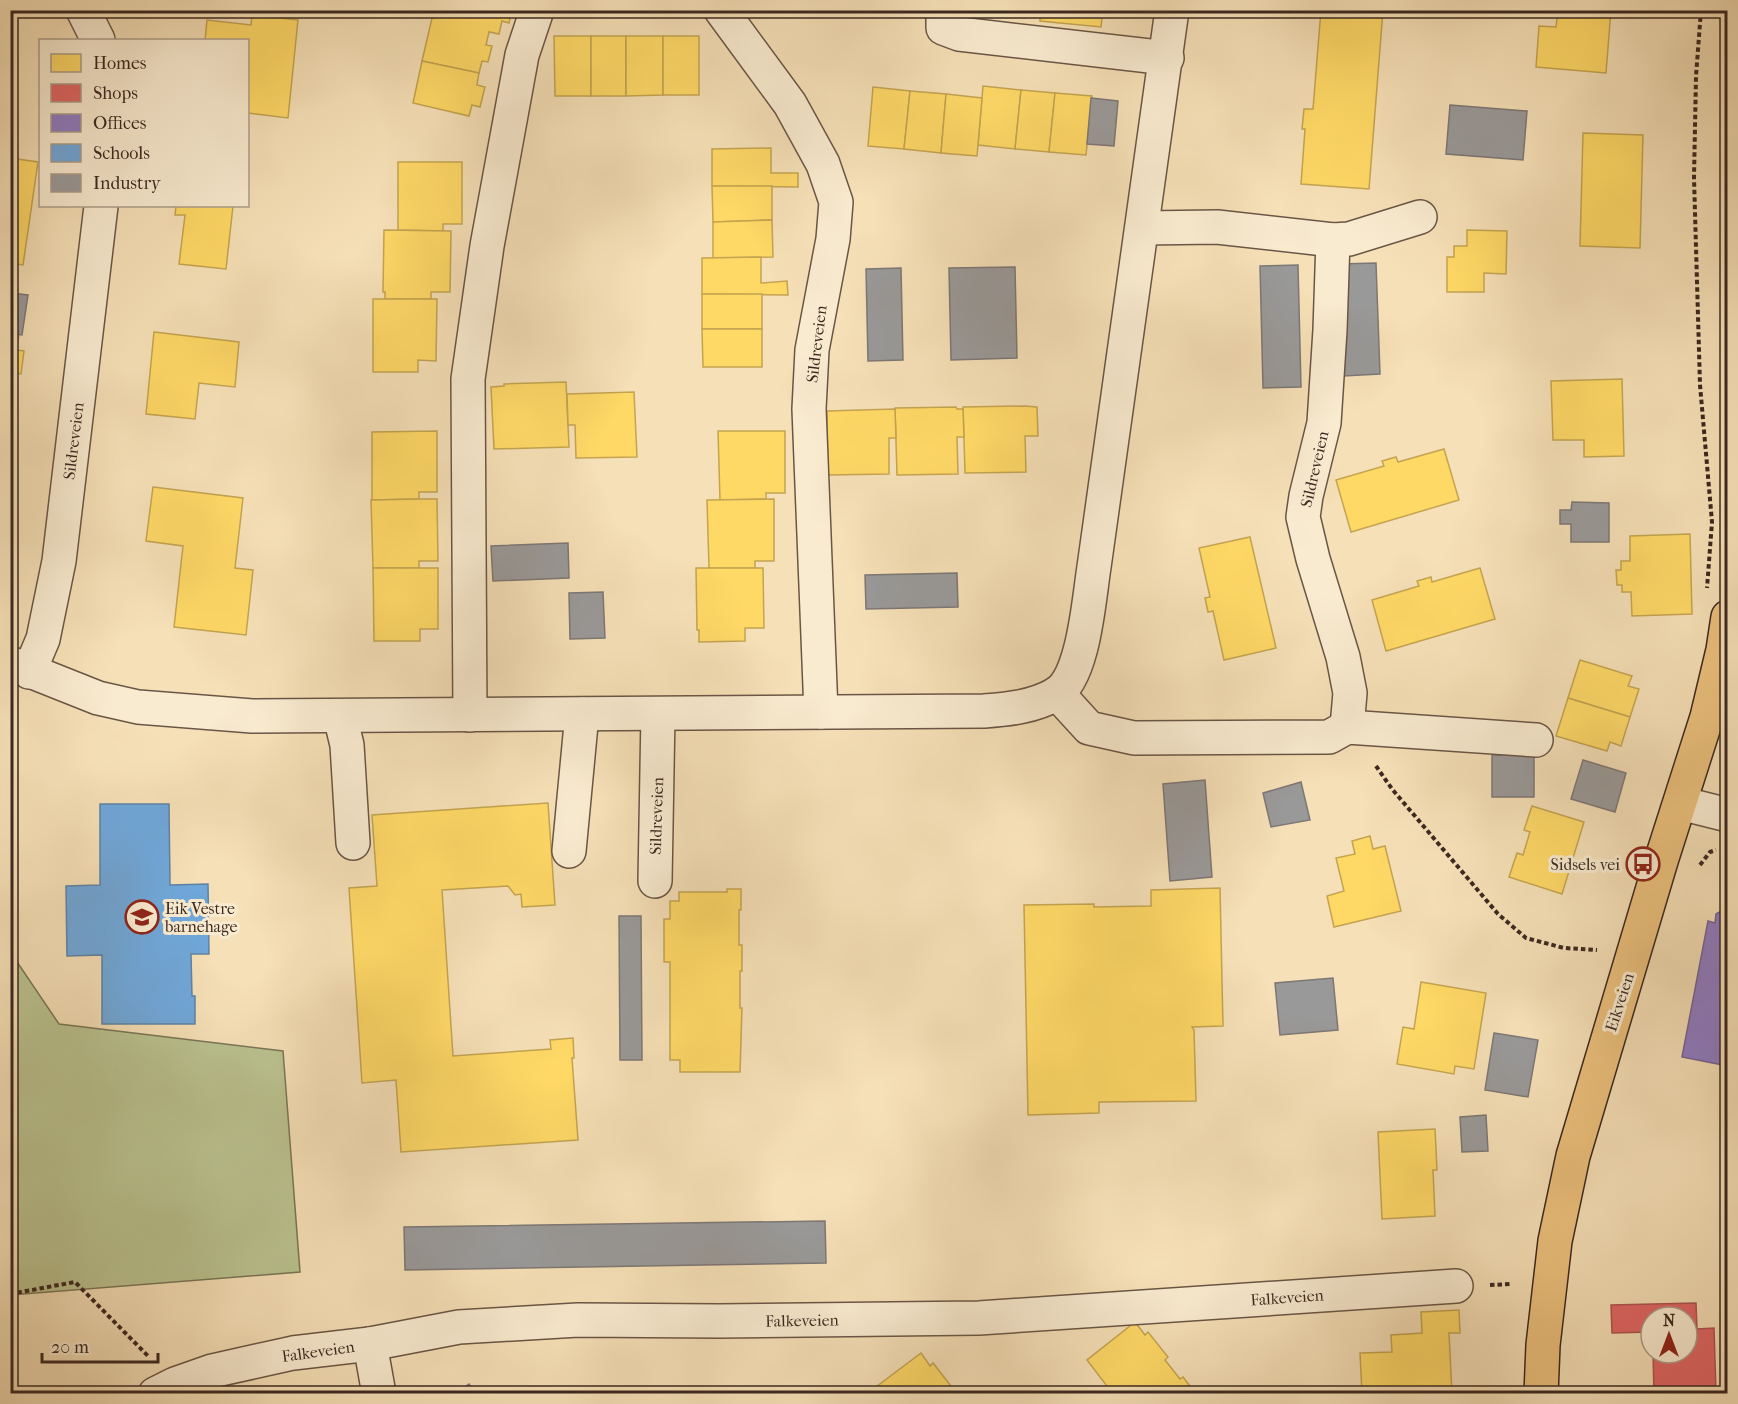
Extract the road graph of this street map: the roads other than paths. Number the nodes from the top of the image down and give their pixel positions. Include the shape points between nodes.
1 (83, 10) edge
2 (537, 10) edge
3 (721, 10) edge
4 (943, 10) edge
5 (1172, 10) edge
6 (98, 39) edge
7 (1167, 58) junction
8 (101, 207) edge
9 (1420, 217) dead end
10 (1142, 228) junction
11 (1332, 240) junction
12 (1728, 617) edge
13 (20, 668) edge
14 (1057, 693) junction
15 (821, 712) junction
16 (582, 714) junction
17 (658, 714) junction
18 (470, 715) junction
19 (340, 716) junction
20 (1347, 727) junction
21 (1536, 740) dead end
22 (1680, 803) junction
23 (1728, 815) edge
24 (353, 843) dead end
25 (569, 851) dead end
26 (655, 881) dead end
27 (1456, 1286) dead end
28 (370, 1344) junction
29 (165, 1389) edge
30 (379, 1394) edge
31 (1541, 1394) edge

1 - 6 street
2 - 18 street via 522,55 487,246 468,379
3 - 15 street, Sildreveien via 790,104 823,164 836,202 812,350 809,409
4 - 7 street via 943,28 958,34
5 - 7 street
7 - 10 street
8 - 13 street, Sildreveien via 59,561 43,639
9 - 11 street via 1349,239
10 - 11 street via 1217,227
10 - 14 street via 1080,658 1067,684
11 - 20 street, Sildreveien via 1324,423 1303,517 1343,657 1350,693
12 - 22 main road, Eikveien via 1707,717
13 - 19 street, Sildreveien via 98,698 138,707 252,716
14 - 15 street, Sildreveien via 1021,708 984,711
14 - 20 street via 1089,728 1134,738 1329,737
15 - 17 street, Sildreveien
16 - 17 street, Sildreveien
16 - 18 street, Sildreveien
16 - 25 street
17 - 26 street, Sildreveien
18 - 19 street, Sildreveien
19 - 24 street via 347,745
20 - 21 street
22 - 23 street
22 - 31 main road, Eikveien via 1573,1156 1557,1231
27 - 28 street, Falkeveien via 979,1318 578,1320 459,1327
28 - 29 street, Falkeveien via 293,1353 212,1371
28 - 30 street

